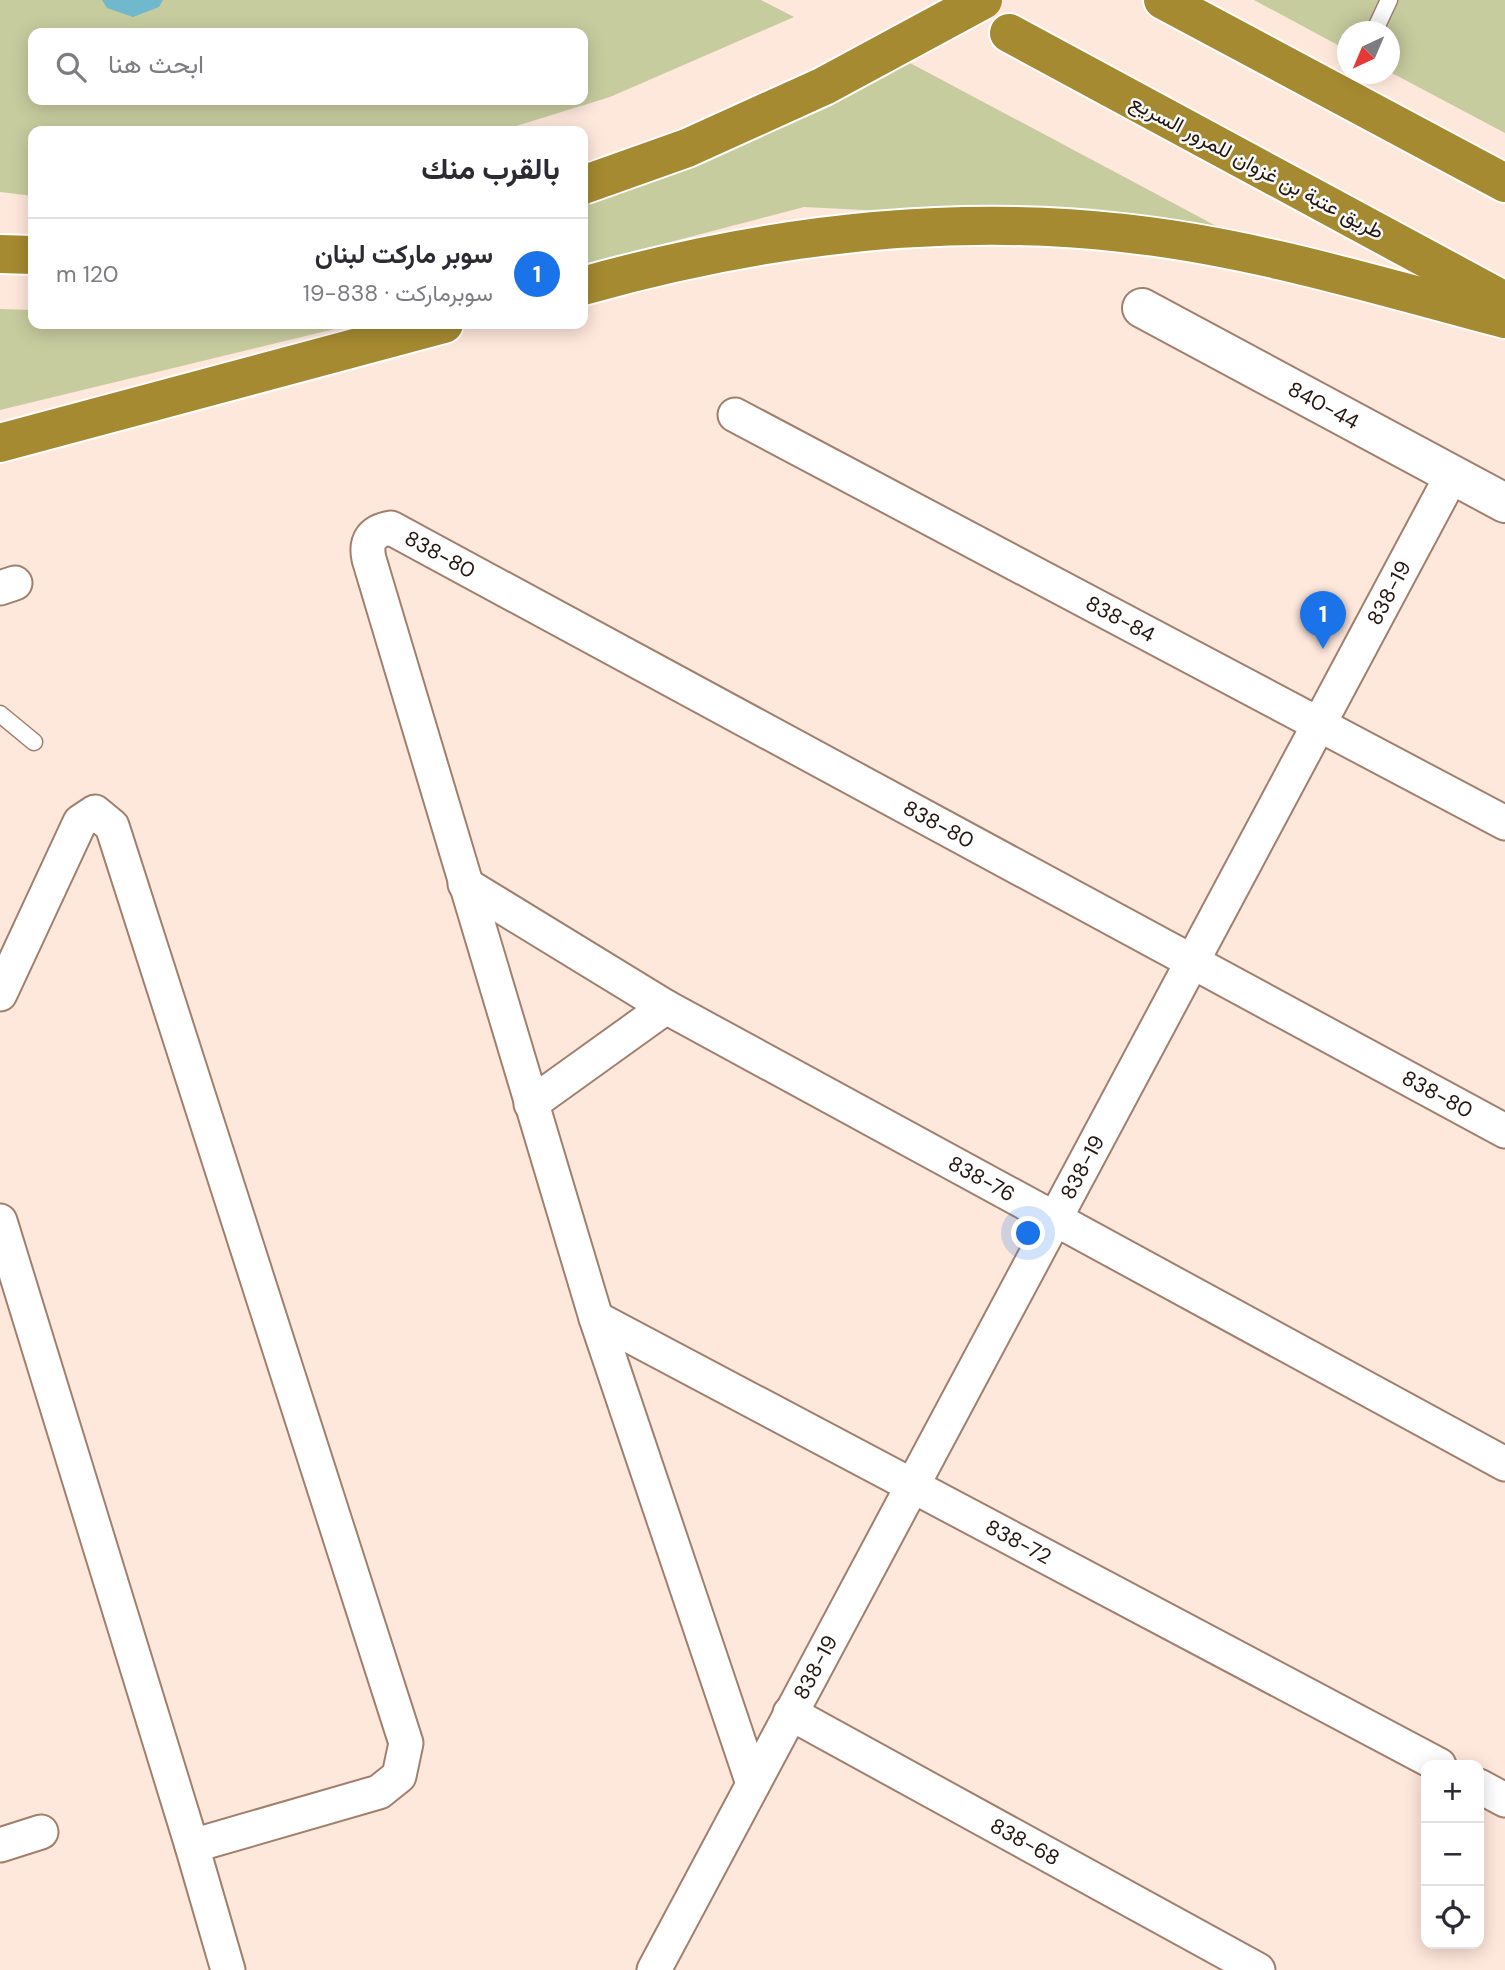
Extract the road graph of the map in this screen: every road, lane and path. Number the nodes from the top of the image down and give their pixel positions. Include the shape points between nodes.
1 (983, 0) edge
2 (1163, 0) edge
3 (1390, 0) edge
4 (1380, 21) edge
5 (1009, 33) dead end
6 (588, 183) edge
7 (1505, 183) edge
8 (0, 254) edge
9 (28, 255) edge
10 (588, 285) edge
11 (1505, 301) edge
12 (1142, 308) dead end
13 (1505, 319) edge
14 (425, 329) edge
15 (735, 415) dead end
16 (0, 443) edge
17 (1452, 475) junction
18 (1505, 503) edge
19 (0, 714) edge
20 (1319, 724) junction
21 (34, 741) dead end
22 (1505, 822) edge
23 (465, 884) junction
24 (1192, 961) junction
25 (0, 994) edge
26 (666, 1007) junction
27 (531, 1104) junction
28 (1505, 1131) edge
29 (1055, 1219) junction
30 (0, 1222) edge
31 (596, 1318) junction
32 (1505, 1464) edge
33 (912, 1486) junction
34 (790, 1713) junction
35 (1430, 1760) edge
36 (753, 1784) junction
37 (1484, 1789) edge
38 (1505, 1800) edge
39 (41, 1832) dead end
40 (0, 1844) edge
41 (192, 1846) junction
42 (228, 1970) edge
43 (654, 1970) edge
44 (1258, 1970) edge

1 - 6 highway, bridge via 824,86 687,148
2 - 7 highway via 1345,89
3 - 4 lane
5 - 11 highway, طريق عتبة بن غزوان للمرور السريع
8 - 9 highway
10 - 13 highway via 703,257 887,229 1049,227 1123,233 1245,253
12 - 17 street, 840-44
14 - 16 highway
15 - 20 street, 838-84
17 - 18 street, 840-44
17 - 20 street, 838-19
19 - 21 lane
20 - 22 street, 838-84
20 - 24 street, 838-19
23 - 24 street, 838-80 via 369,559 371,536 380,530 391,528
23 - 26 street, 838-76
23 - 27 street
24 - 28 street, 838-80
24 - 29 street, 838-19
25 - 41 street via 80,822 95,812 112,826 406,1743 400,1776 379,1792
26 - 27 street
26 - 29 street, 838-76
27 - 31 street
29 - 32 street, 838-76
29 - 33 street, 838-19
30 - 41 street
31 - 33 street, 838-72
31 - 36 street
33 - 34 street, 838-19
33 - 35 street, 838-72
34 - 36 street, 838-19
34 - 44 street, 838-68
36 - 43 street, 838-19
37 - 38 street
39 - 40 street
41 - 42 street

